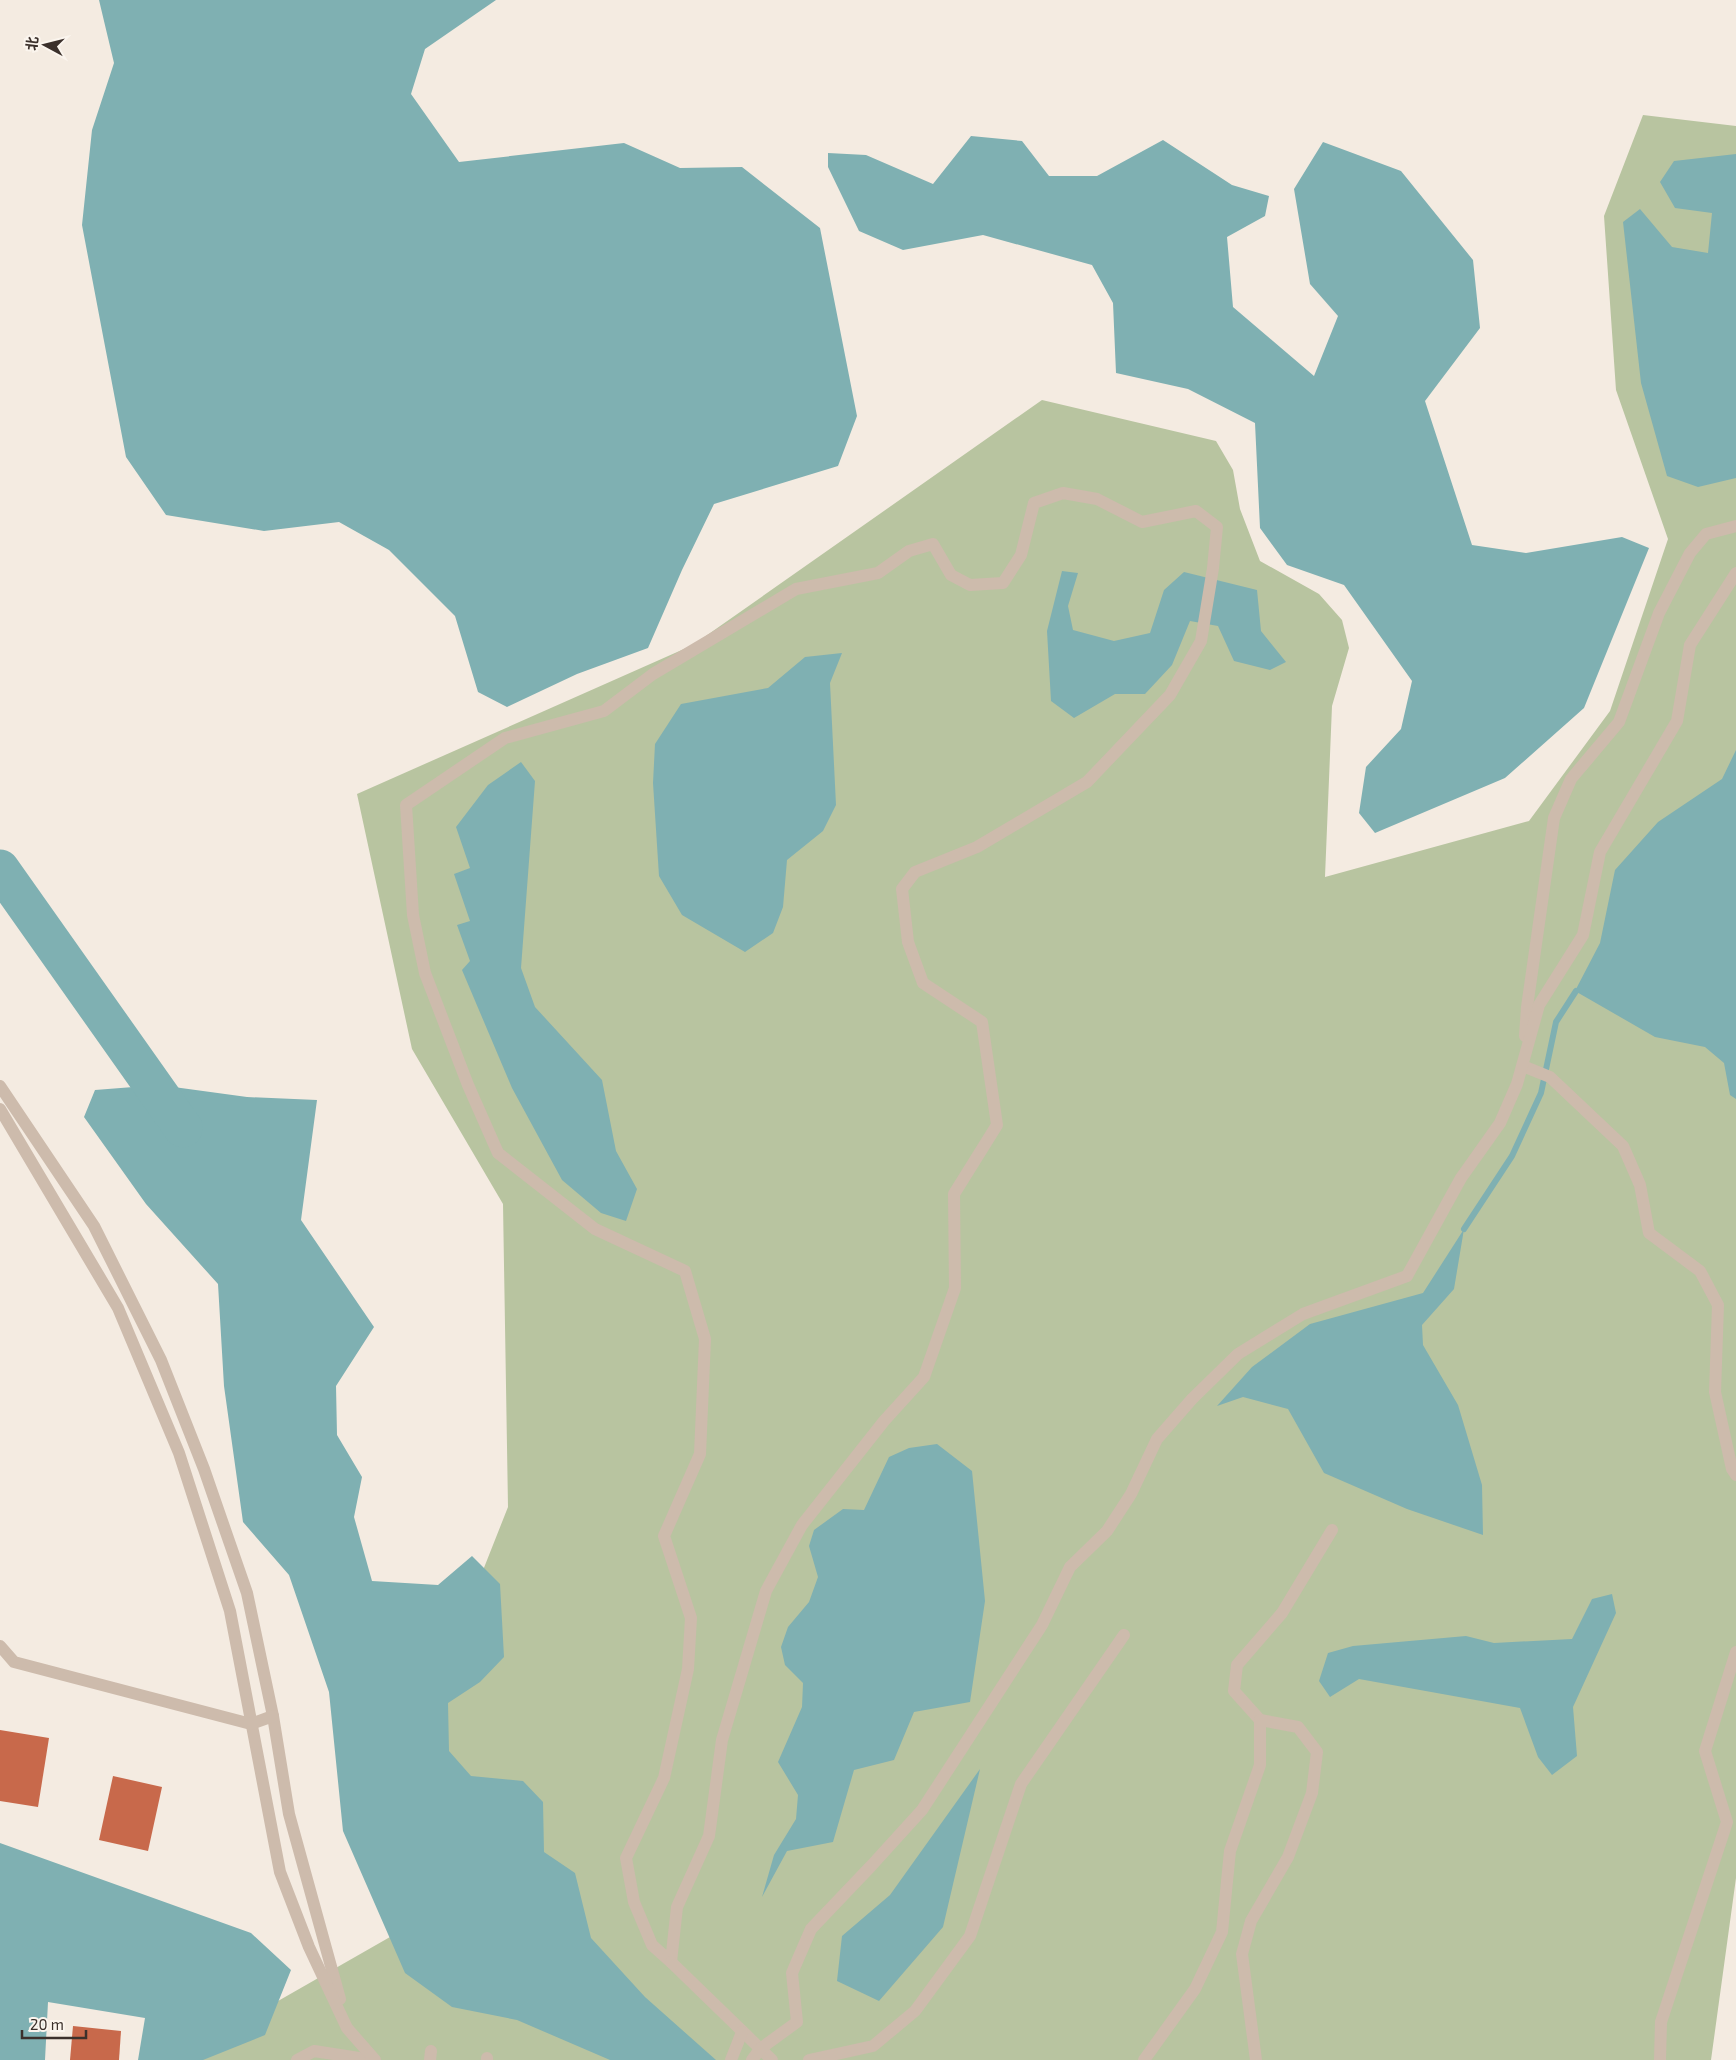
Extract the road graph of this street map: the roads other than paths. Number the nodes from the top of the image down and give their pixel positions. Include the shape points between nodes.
1 (1736, 526) edge
2 (1736, 573) edge
3 (1523, 1066) junction
4 (0, 1086) edge
5 (0, 1109) edge
6 (1736, 1475) edge
7 (1332, 1530) dead end
8 (1124, 1634) dead end
9 (0, 1646) edge
10 (1736, 1652) edge
11 (273, 1716) junction
12 (1260, 1720) junction
13 (251, 1724) junction
14 (671, 1962) junction
15 (347, 2028) junction
16 (742, 2032) junction
17 (756, 2055) edge
18 (314, 2056) edge
19 (297, 2060) edge
20 (374, 2060) edge
21 (732, 2060) edge
22 (772, 2060) edge
23 (810, 2060) edge
24 (1144, 2060) edge
25 (1256, 2060) edge
26 (1660, 2060) edge

1 - 3 street via 1706,534 1690,553 1660,613 1619,722 1570,779 1554,818 1527,1007
2 - 3 street via 1690,644 1677,721 1600,852 1583,936 1539,1005
3 - 6 street via 1550,1077 1623,1146 1640,1185 1649,1233 1700,1271 1718,1305 1715,1392
3 - 17 street via 1500,1123 1461,1178 1407,1276 1303,1314 1238,1354 1192,1399 1157,1440 1132,1494 1107,1530 1070,1567 1042,1625 922,1810 811,1929 792,1973 797,2022
4 - 11 street via 94,1226 161,1360 204,1469 247,1593
5 - 13 street via 118,1308 179,1453 230,1612
7 - 12 street via 1282,1613 1237,1665 1234,1691
8 - 23 street via 1021,1784 970,1936 915,2011 873,2046
9 - 13 street via 14,1662
10 - 26 street via 1705,1751 1727,1822 1661,2022
11 - 13 street
11 - 15 street via 289,1814
12 - 24 street via 1260,1765 1230,1851 1222,1932 1195,1989
12 - 25 street via 1298,1727 1317,1752 1312,1793 1288,1857 1251,1921 1242,1954
13 - 15 street via 280,1872 309,1947
14 - 14 street via 677,1907 709,1836 722,1740 766,1591 802,1524 884,1421 924,1378 955,1288 954,1194 997,1125 982,1022 923,984 908,942 902,889 915,872 977,847 1087,782 1170,695 1201,641 1213,568 1217,527 1196,511 1142,522 1097,499 1063,493 1034,503 1021,555 1003,583 970,584 951,575 933,544 909,551 878,573 796,589 653,674 604,711 505,738 406,804 413,915 425,973 498,1153 595,1229 685,1272 705,1339 700,1454 664,1536 692,1618 688,1669 664,1778 626,1858 634,1902 652,1945
14 - 16 street
15 - 20 street
16 - 17 street
16 - 21 street
17 - 22 street
18 - 19 street
18 - 20 street

